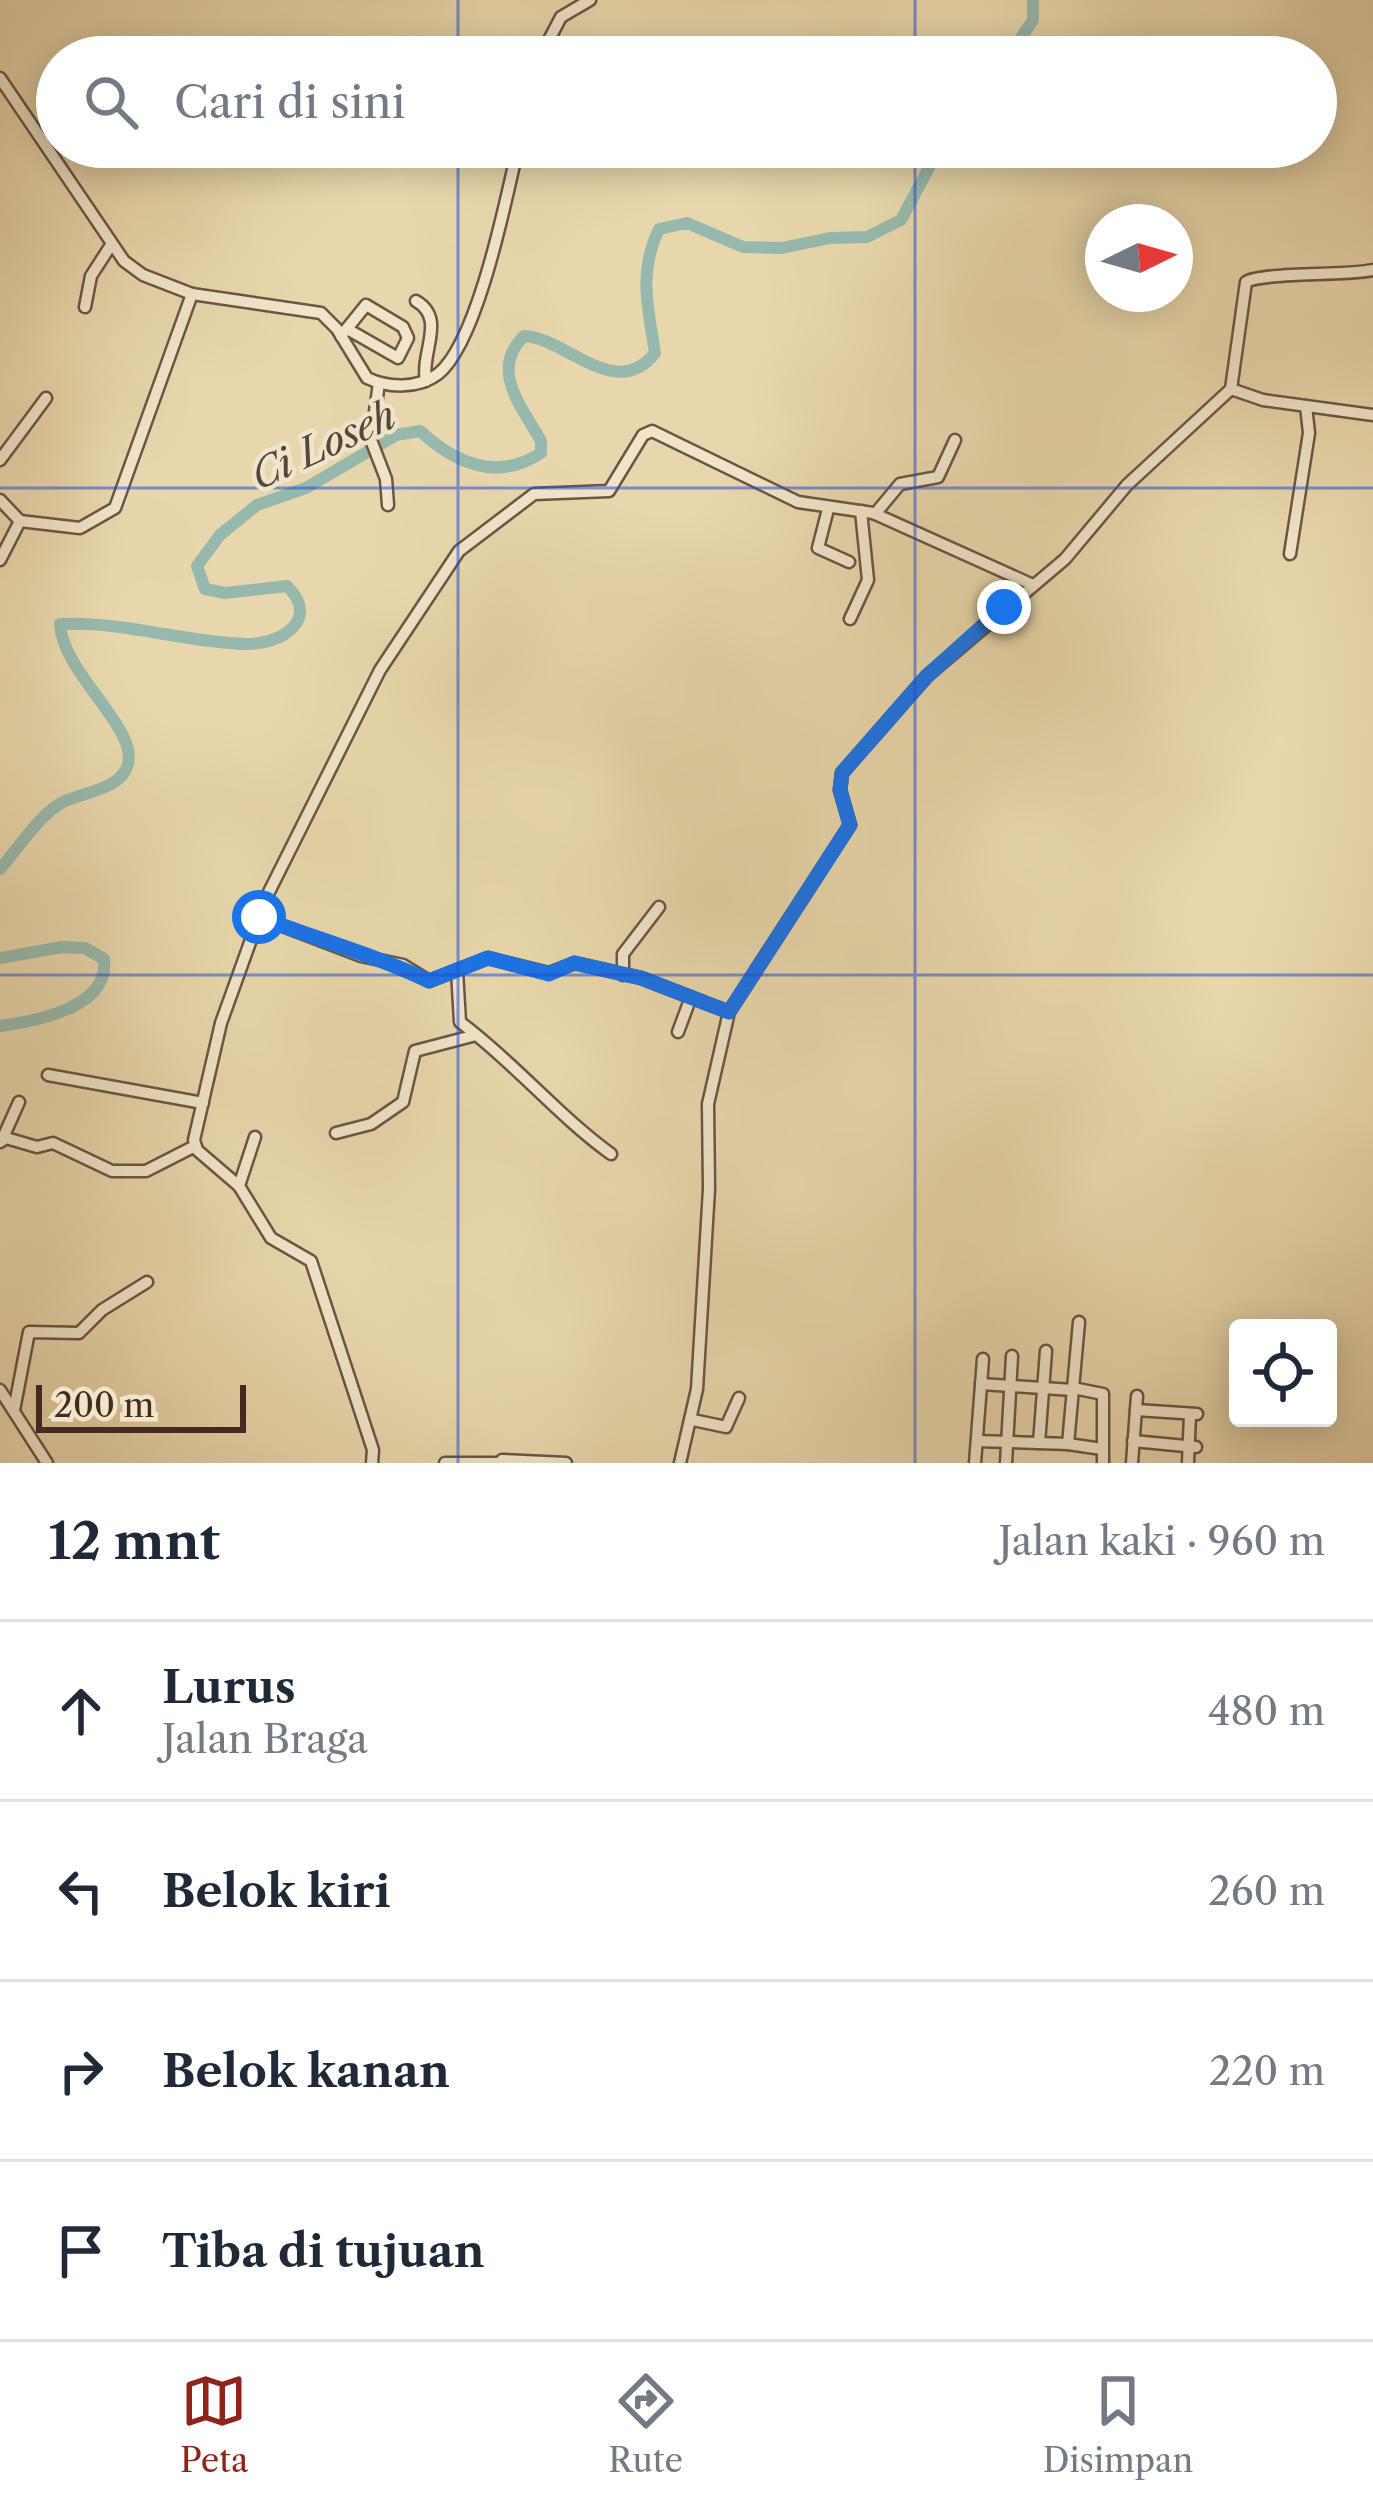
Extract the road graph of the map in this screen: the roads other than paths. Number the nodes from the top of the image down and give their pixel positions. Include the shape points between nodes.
1 (590, 0) edge
2 (551, 36) edge
3 (0, 78) edge
4 (36, 132) edge
5 (60, 168) edge
6 (513, 168) edge
7 (111, 244) junction
8 (1373, 270) edge
9 (192, 294) junction
10 (416, 301) dead end
11 (85, 307) dead end
12 (345, 333) junction
13 (425, 353) junction
14 (448, 363) junction
15 (426, 381) junction
16 (379, 383) junction
17 (1231, 389) junction
18 (46, 398) dead end
19 (1306, 406) junction
20 (1373, 415) edge
21 (956, 440) dead end
22 (0, 460) edge
23 (0, 500) edge
24 (388, 505) dead end
25 (828, 509) junction
26 (869, 512) junction
27 (20, 521) junction
28 (1290, 554) dead end
29 (0, 560) edge
30 (849, 562) dead end
31 (1033, 585) junction
32 (850, 619) dead end
33 (659, 907) dead end
34 (259, 917) junction
35 (458, 971) junction
36 (622, 974) junction
37 (691, 997) junction
38 (729, 1012) junction
39 (678, 1032) dead end
40 (476, 1035) junction
41 (48, 1075) dead end
42 (19, 1102) dead end
43 (202, 1103) junction
44 (335, 1133) dead end
45 (255, 1137) dead end
46 (1, 1141) edge
47 (195, 1146) junction
48 (611, 1154) dead end
49 (239, 1186) junction
50 (147, 1282) dead end
51 (1079, 1322) dead end
52 (1046, 1352) dead end
53 (1012, 1356) dead end
54 (983, 1359) dead end
55 (981, 1384) junction
56 (1010, 1387) junction
57 (1043, 1388) junction
58 (1073, 1389) junction
59 (0, 1390) edge
60 (739, 1398) dead end
61 (14, 1410) junction
62 (693, 1420) junction
63 (977, 1441) junction
64 (1007, 1442) junction
65 (1040, 1443) junction
66 (1068, 1444) junction
67 (1102, 1447) junction
68 (1192, 1447) junction
69 (1132, 1452) edge
70 (502, 1461) edge
71 (536, 1461) edge
72 (47, 1463) edge
73 (372, 1463) edge
74 (445, 1463) edge
75 (566, 1463) edge
76 (680, 1463) edge
77 (975, 1463) edge
78 (1006, 1463) edge
79 (1103, 1463) edge
80 (1188, 1463) edge

1 - 2 street via 561,17
3 - 4 street
5 - 7 street
6 - 14 street via 490,262
7 - 9 street via 136,272
7 - 11 street via 91,276
8 - 17 street via 1246,282
9 - 12 street via 321,313
9 - 27 street via 116,508 80,528
10 - 13 street via 433,321
12 - 12 street via 369,305 408,338 398,358
12 - 16 street via 367,378
13 - 14 street
13 - 15 street
14 - 15 street
15 - 16 street
16 - 24 street via 373,446
17 - 19 street
17 - 31 street
18 - 22 street
19 - 20 street
19 - 28 street
21 - 26 street via 938,477 900,484
23 - 27 street
25 - 26 street
25 - 30 street via 818,548
25 - 34 street via 652,431 609,491 529,497 459,550 380,670
26 - 31 street
26 - 32 street via 868,580
27 - 29 street
31 - 38 street via 927,676 842,773 850,825
33 - 36 street via 623,954
34 - 35 street via 403,964 429,981
34 - 43 street
35 - 36 street via 497,958 549,974 574,963
35 - 40 street via 458,1017
36 - 37 street
37 - 38 street
37 - 39 street
38 - 62 street via 708,1104
40 - 44 street via 415,1051 403,1102 371,1124
40 - 48 street
41 - 43 street
42 - 46 street
43 - 47 street
45 - 49 street
46 - 47 street via 53,1143 112,1171 146,1171
47 - 49 street
49 - 73 street via 266,1232 314,1266
50 - 61 street via 79,1333 29,1332
51 - 58 street
52 - 57 street
53 - 56 street
54 - 55 street
55 - 56 street
55 - 63 street
56 - 57 street
56 - 64 street
57 - 58 street
57 - 65 street
58 - 66 street
58 - 67 street via 1103,1394
59 - 61 street
60 - 62 street via 726,1426
61 - 72 street
62 - 76 street
63 - 64 street
63 - 77 street
64 - 65 street
64 - 78 street
65 - 66 street
66 - 67 street
67 - 69 street
67 - 79 street
68 - 69 street
68 - 69 street via 1193,1414 1136,1403
68 - 80 street
70 - 71 street
70 - 74 street
71 - 75 street

